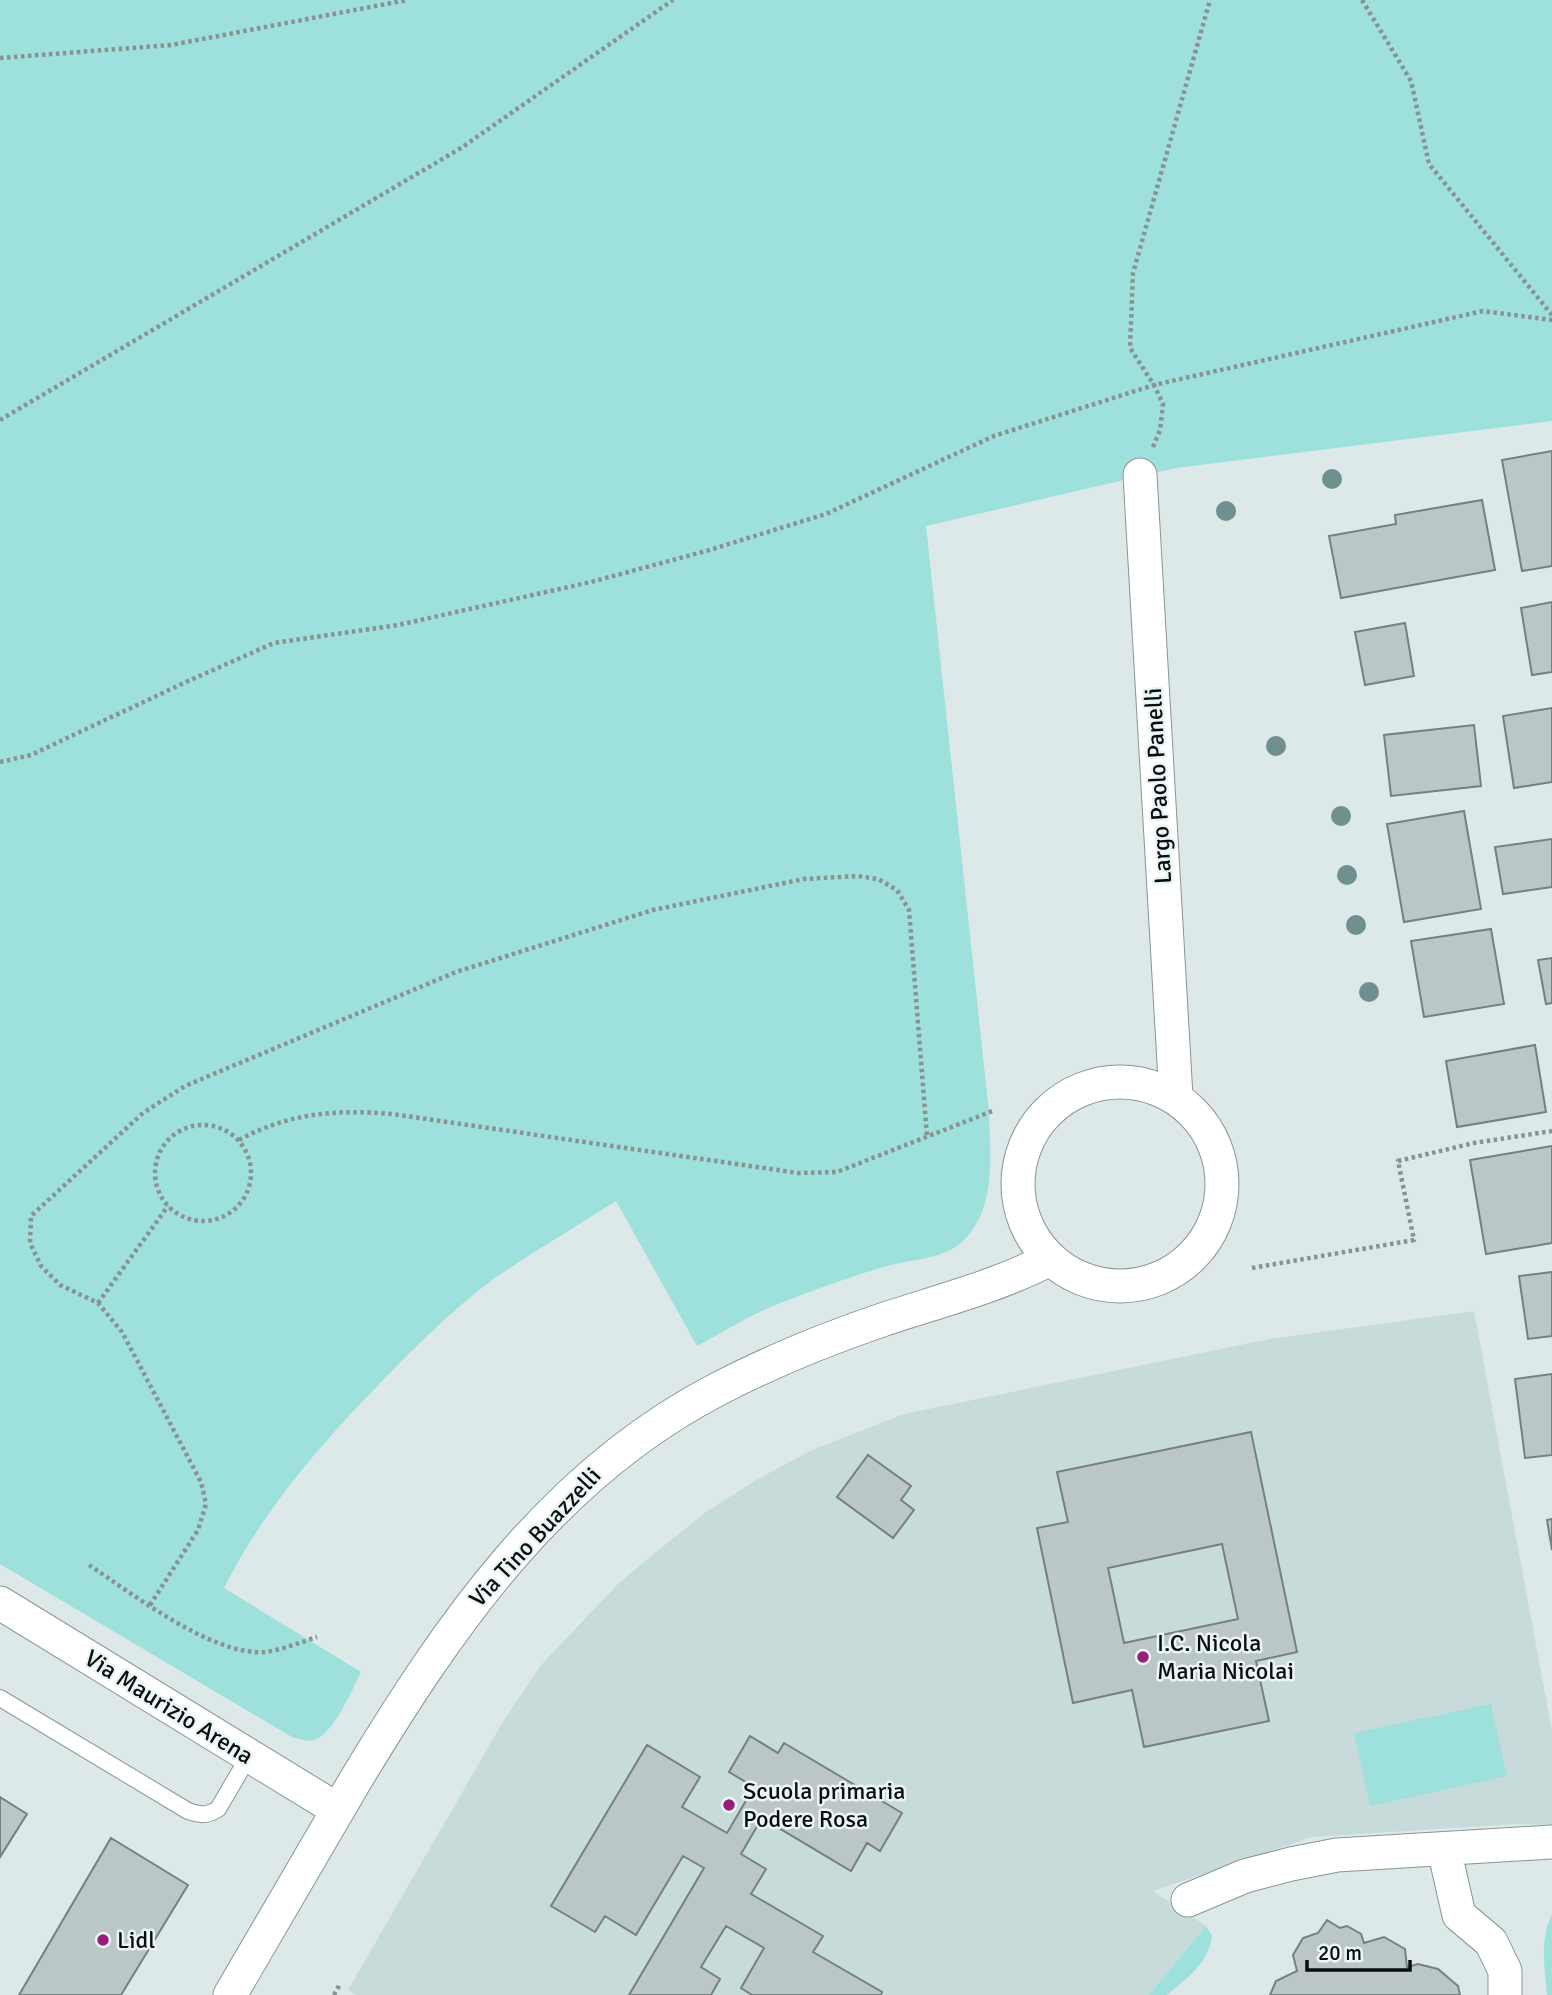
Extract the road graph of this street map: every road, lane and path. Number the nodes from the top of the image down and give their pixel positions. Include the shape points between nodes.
1 (407, 0) edge
2 (673, 0) edge
3 (1210, 0) edge
4 (1362, 0) edge
5 (0, 58) edge
6 (1552, 318) edge
7 (1154, 386) junction
8 (0, 420) edge
9 (1140, 475) joint
10 (0, 762) edge
11 (1176, 1097) junction
12 (995, 1110) dead end
13 (1552, 1131) edge
14 (927, 1136) junction
15 (239, 1140) junction
16 (168, 1206) junction
17 (1050, 1259) junction
18 (1252, 1268) dead end
19 (98, 1303) junction
20 (89, 1565) dead end
21 (0, 1603) edge
22 (150, 1605) junction
23 (317, 1637) dead end
24 (0, 1698) edge
25 (248, 1756) junction
26 (338, 1810) junction
27 (1552, 1842) edge
28 (1444, 1849) junction
29 (1188, 1900) dead end
30 (340, 1984) dead end
31 (230, 1995) edge
32 (334, 1995) edge
33 (1505, 1995) edge

1 - 5 path via 171,46
2 - 8 path via 461,148
3 - 7 path via 1133,273 1130,348
4 - 6 path via 1411,81 1429,164
6 - 7 path via 1483,312
7 - 9 path via 1163,404 1160,430
7 - 10 path via 994,436 826,514 706,551 398,625 274,643 31,755
9 - 11 street, Largo Paolo Panelli
11 - 17 street via 1144,1084 1111,1082 1078,1090 1050,1109 1029,1135 1018,1167 1018,1201 1029,1233
11 - 17 street via 1201,1120 1218,1150 1223,1184 1218,1217 1202,1247 1177,1270 1145,1284 1111,1287 1078,1278
12 - 14 path
13 - 18 path via 1398,1161 1414,1240
14 - 15 path via 838,1172 798,1173 352,1111 299,1116
14 - 19 path via 909,910 897,890 878,879 804,879 653,911 456,972 185,1086 143,1113 32,1216 30,1243 41,1266 60,1285
15 - 16 path via 252,1170 242,1202 214,1220 197,1221
15 - 16 path via 212,1125 183,1128 170,1137 160,1149 155,1171 159,1194
16 - 19 path
17 - 26 street, Via Tino Buazzelli via 990,1286 880,1320 774,1362 691,1404 604,1464 565,1499 470,1606 407,1696
19 - 22 path via 122,1332 201,1482 206,1504 198,1530
20 - 22 path
21 - 25 street, Via Maurizio Arena
22 - 23 path via 203,1637 242,1650 266,1652
24 - 25 lane via 200,1815 218,1809
25 - 26 street, Via Maurizio Arena
26 - 31 street, Via Tino Buazzelli
27 - 28 street
28 - 29 street via 1338,1855 1291,1864 1245,1876
28 - 33 street via 1459,1915 1491,1942 1504,1971
30 - 32 path

